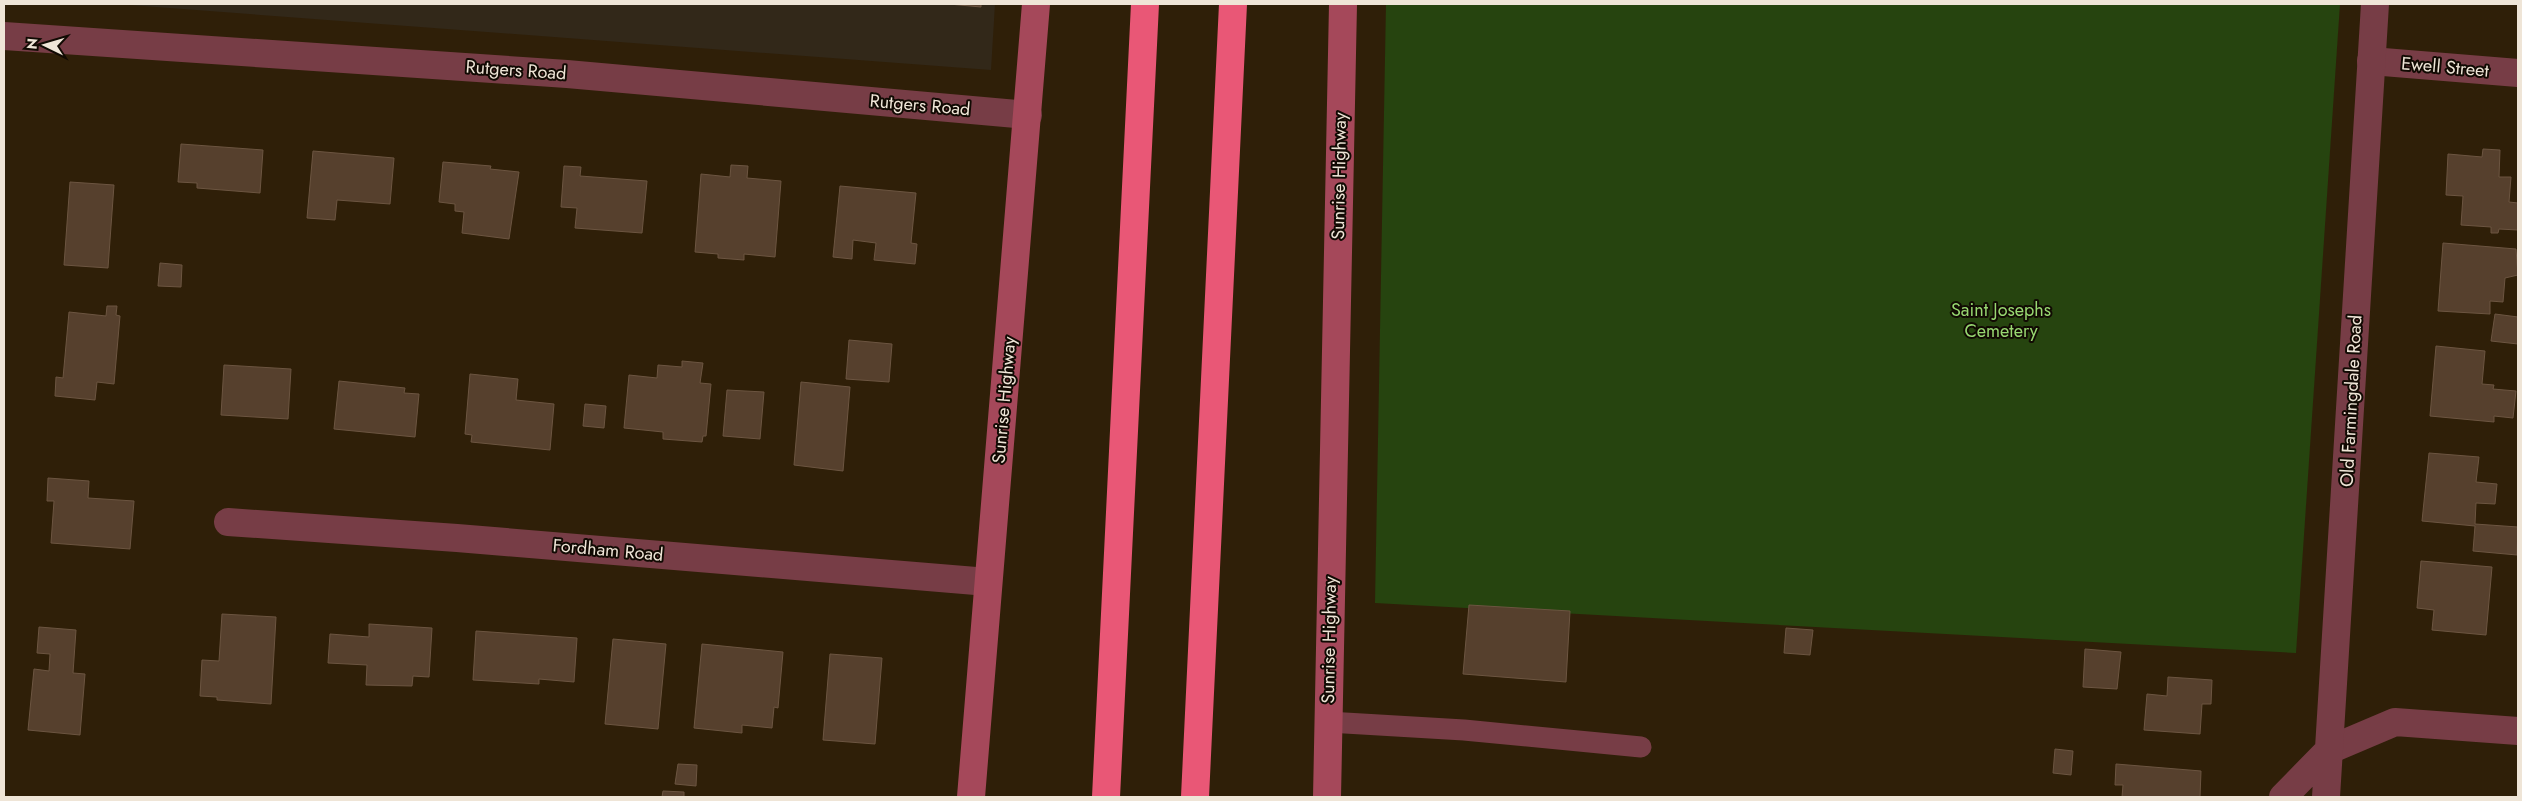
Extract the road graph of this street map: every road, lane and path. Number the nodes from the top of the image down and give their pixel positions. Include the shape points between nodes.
1 (1036, 4) edge
2 (1145, 4) edge
3 (1233, 4) edge
4 (1342, 4) edge
5 (2375, 4) edge
6 (4, 36) edge
7 (2371, 61) junction
8 (2518, 74) edge
9 (1028, 116) junction
10 (228, 522) dead end
11 (988, 582) junction
12 (1328, 722) junction
13 (2518, 731) edge
14 (1641, 747) dead end
15 (2330, 750) junction
16 (971, 797) edge
17 (1106, 797) edge
18 (1195, 797) edge
19 (1327, 797) edge
20 (2283, 797) edge
21 (2326, 797) edge

1 - 9 main road, Sunrise Highway
2 - 17 highway
3 - 18 highway
4 - 12 main road, Sunrise Highway
5 - 7 street, Old Farmingdale Road
6 - 9 street, Rutgers Road via 567,74
7 - 8 street, Ewell Street
7 - 15 street, Old Farmingdale Road
9 - 11 main road, Sunrise Highway
10 - 11 street, Fordham Road
11 - 16 main road, Sunrise Highway
12 - 14 lane via 1464,730
12 - 19 main road, Sunrise Highway
13 - 15 street via 2395,722
15 - 20 street
15 - 21 street, Old Farmingdale Road

